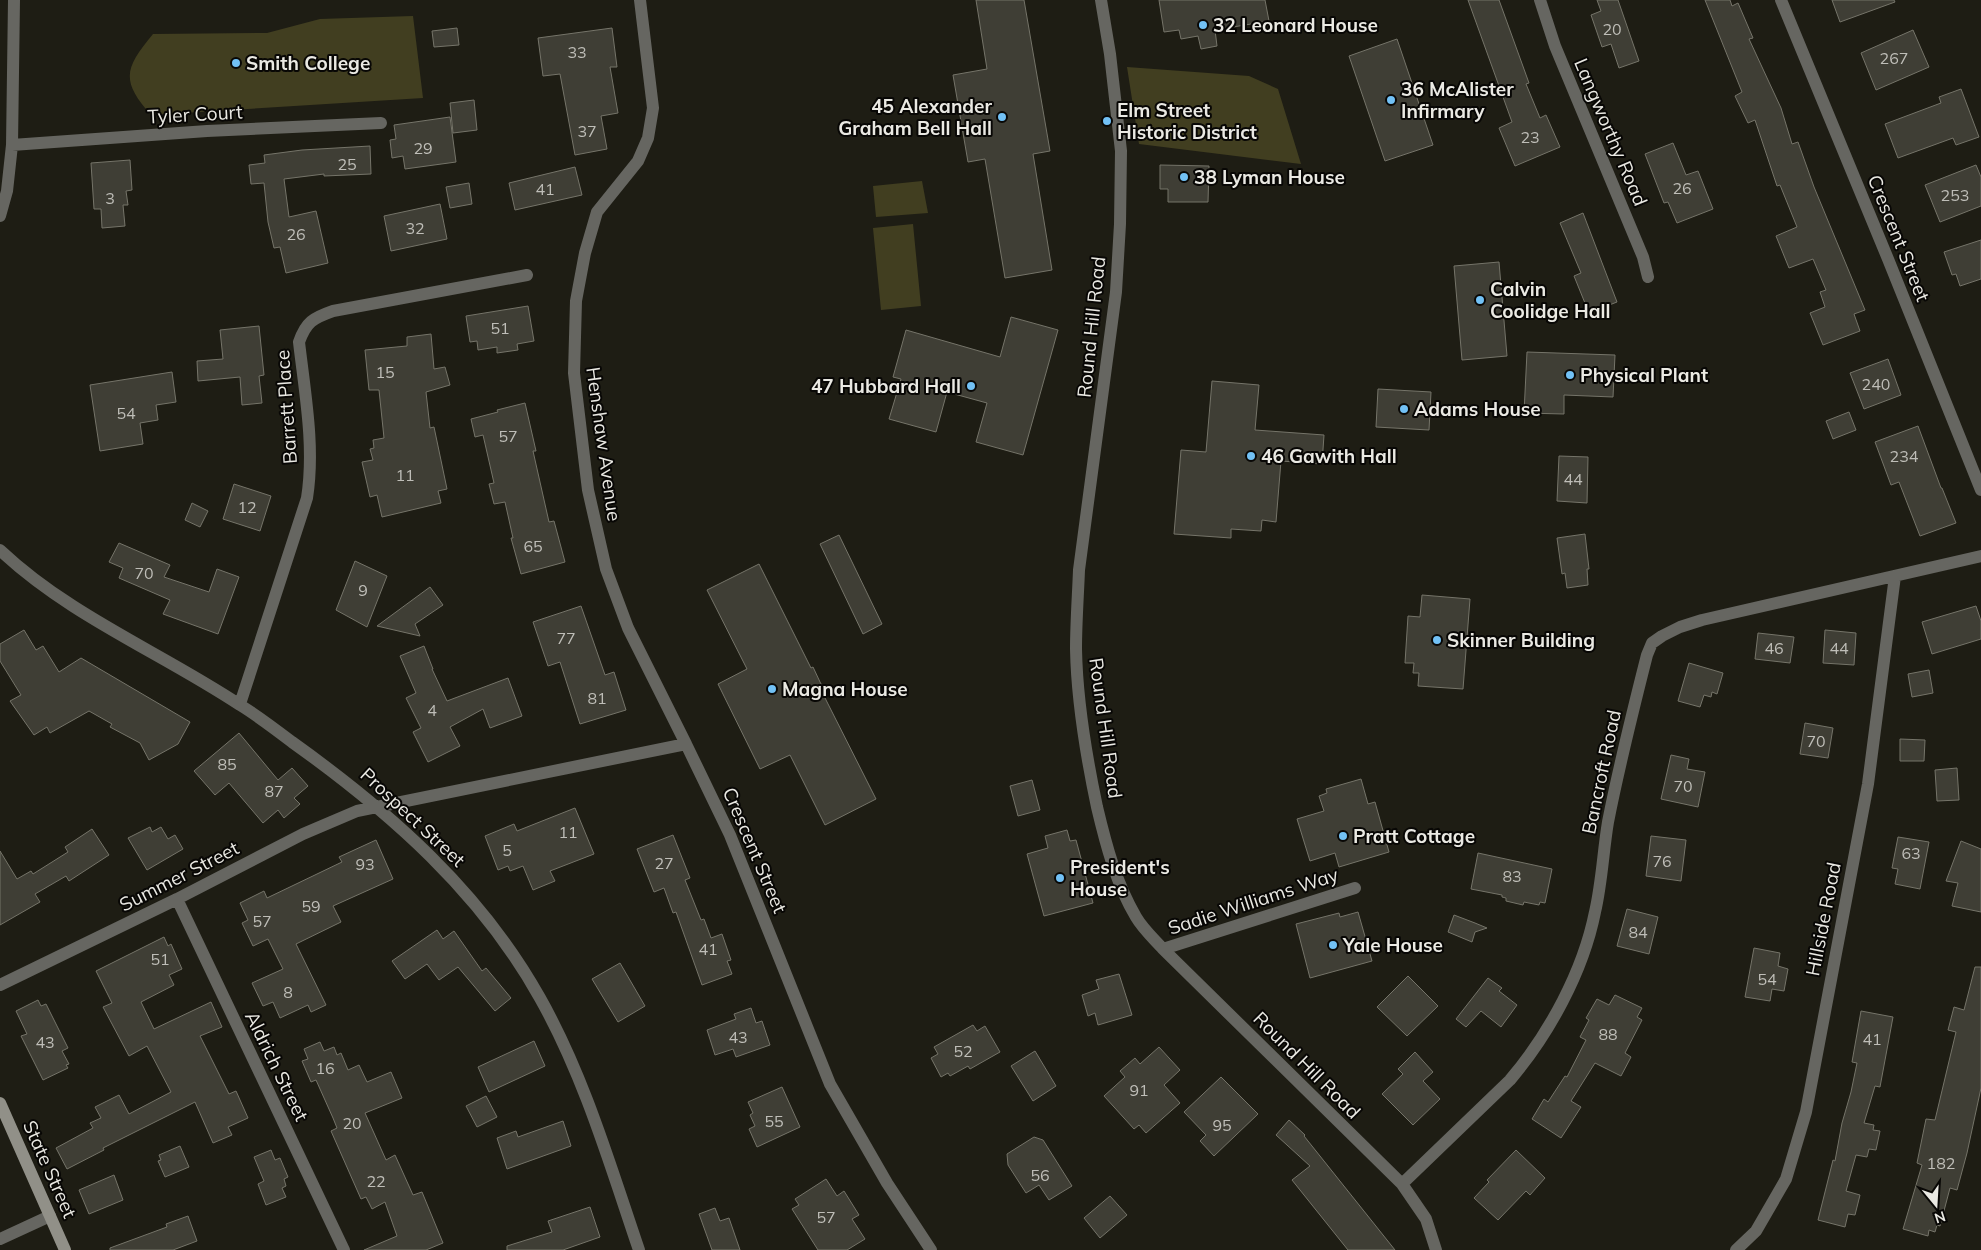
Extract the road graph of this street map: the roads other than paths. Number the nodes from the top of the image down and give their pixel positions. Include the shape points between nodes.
1 (14, 0) edge
2 (640, 0) edge
3 (1101, 0) edge
4 (1540, 0) edge
5 (1781, 0) edge
6 (382, 124) dead end
7 (12, 145) junction
8 (0, 216) edge
9 (527, 275) dead end
10 (1648, 278) dead end
11 (1981, 490) edge
12 (0, 550) edge
13 (1981, 556) edge
14 (1895, 576) junction
15 (240, 704) junction
16 (686, 744) junction
17 (378, 806) junction
18 (1355, 888) dead end
19 (176, 899) junction
20 (1163, 949) junction
21 (0, 985) edge
22 (0, 1103) edge
23 (1402, 1184) junction
24 (50, 1216) junction
25 (0, 1239) edge
26 (65, 1250) edge
27 (344, 1250) edge
28 (639, 1250) edge
29 (931, 1250) edge
30 (1436, 1250) edge
31 (1736, 1250) edge

1 - 7 street
2 - 16 street, Henshaw Avenue via 653,108 648,138 638,161 597,212 576,301 574,373 588,490 606,569 628,628
3 - 20 street, Round Hill Road via 1121,151 1120,224 1116,292 1078,587 1077,675 1088,763 1108,853 1137,919
4 - 10 street, Langworthy Road via 1555,46
5 - 11 street, Crescent Street
6 - 7 street, Tyler Court via 207,131
7 - 8 street via 7,190
9 - 15 street, Barrett Place via 333,311 303,329 299,342 309,437 307,498
12 - 15 street, Prospect Street via 43,587
13 - 14 street, Bancroft Road
14 - 23 street, Bancroft Road via 1702,620 1680,627 1652,643 1608,822 1594,918 1578,967 1554,1017 1521,1067
14 - 31 street, Hillside Road via 1868,784 1806,1112 1786,1179 1756,1230
15 - 17 street, Prospect Street
16 - 17 street
16 - 29 street, Crescent Street via 724,822 830,1084 882,1176
17 - 19 street, Summer Street via 357,811 302,834
17 - 28 street, Prospect Street via 472,900 511,950 541,999 577,1076
18 - 20 street, Sadie Williams Way
19 - 21 street, Summer Street
19 - 27 street, Aldrich Street
20 - 23 street, Round Hill Road
22 - 24 main road, State Street
23 - 30 street, Round Hill Road via 1426,1219
24 - 25 street
24 - 26 main road, State Street

